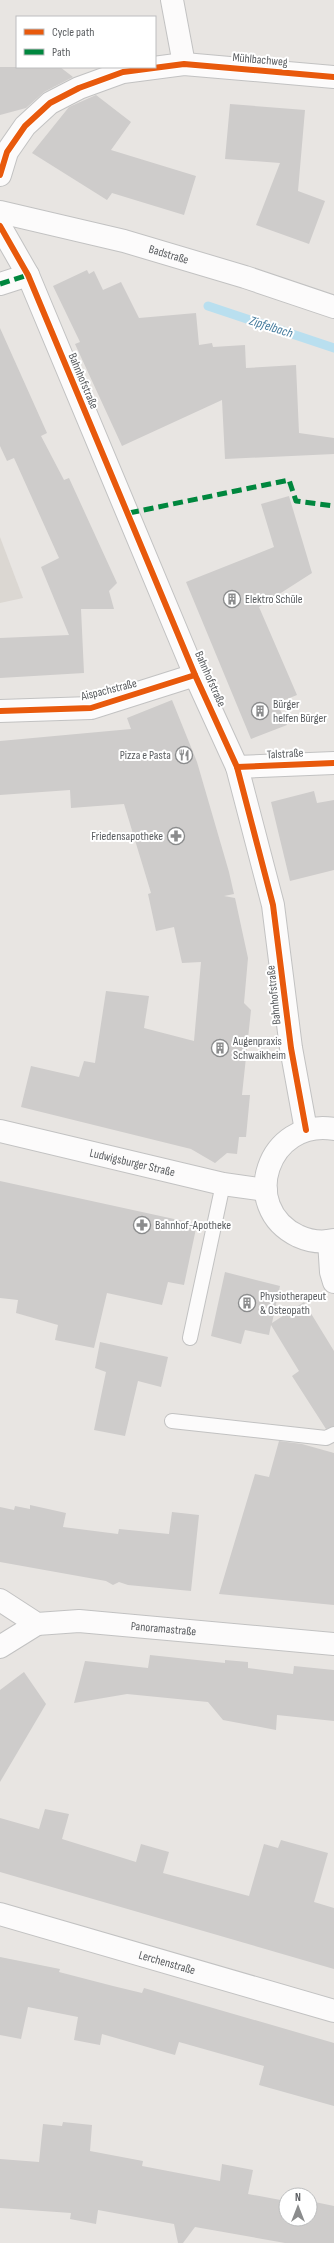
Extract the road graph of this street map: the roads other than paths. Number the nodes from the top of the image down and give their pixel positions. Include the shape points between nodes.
1 (172, 0) edge
2 (184, 64) junction
3 (154, 68) edge
4 (156, 68) edge
5 (334, 77) edge
6 (0, 175) edge
7 (0, 212) edge
8 (0, 226) edge
9 (23, 266) junction
10 (0, 284) edge
11 (334, 307) edge
12 (196, 675) junction
13 (0, 711) edge
14 (334, 763) edge
15 (237, 767) junction
16 (334, 1129) edge
17 (306, 1130) junction
18 (0, 1131) edge
19 (223, 1184) junction
20 (266, 1190) junction
21 (331, 1240) edge
22 (334, 1282) edge
23 (190, 1338) dead end
24 (172, 1421) dead end
25 (334, 1434) edge
26 (0, 1600) edge
27 (37, 1624) junction
28 (334, 1644) edge
29 (0, 1647) edge
30 (0, 1914) edge
31 (334, 2011) edge

1 - 2 street
2 - 4 street, Mühlbachweg
2 - 5 street, Mühlbachweg
3 - 6 street, Mühlbachweg via 123,72 79,88 50,103 25,126 7,152
7 - 11 street, Badstraße via 124,241 246,277
8 - 9 street, Bahnhofstraße
9 - 10 street
9 - 12 street, Bahnhofstraße
12 - 13 street, Aispachstraße via 91,708
12 - 15 street, Bahnhofstraße
14 - 15 street, Talstraße
15 - 17 street, Bahnhofstraße via 273,905 291,1048
16 - 17 street
17 - 20 street via 287,1140 273,1156 267,1171
18 - 19 street, Ludwigsburger Straße
19 - 20 street, Ludwigsburger Straße
19 - 23 lane
20 - 21 street via 271,1209 285,1228 307,1240
21 - 22 street via 331,1272
24 - 25 lane via 326,1438
26 - 27 street
27 - 28 street, Panoramastraße via 79,1621
27 - 29 street
30 - 31 street, Lerchenstraße

